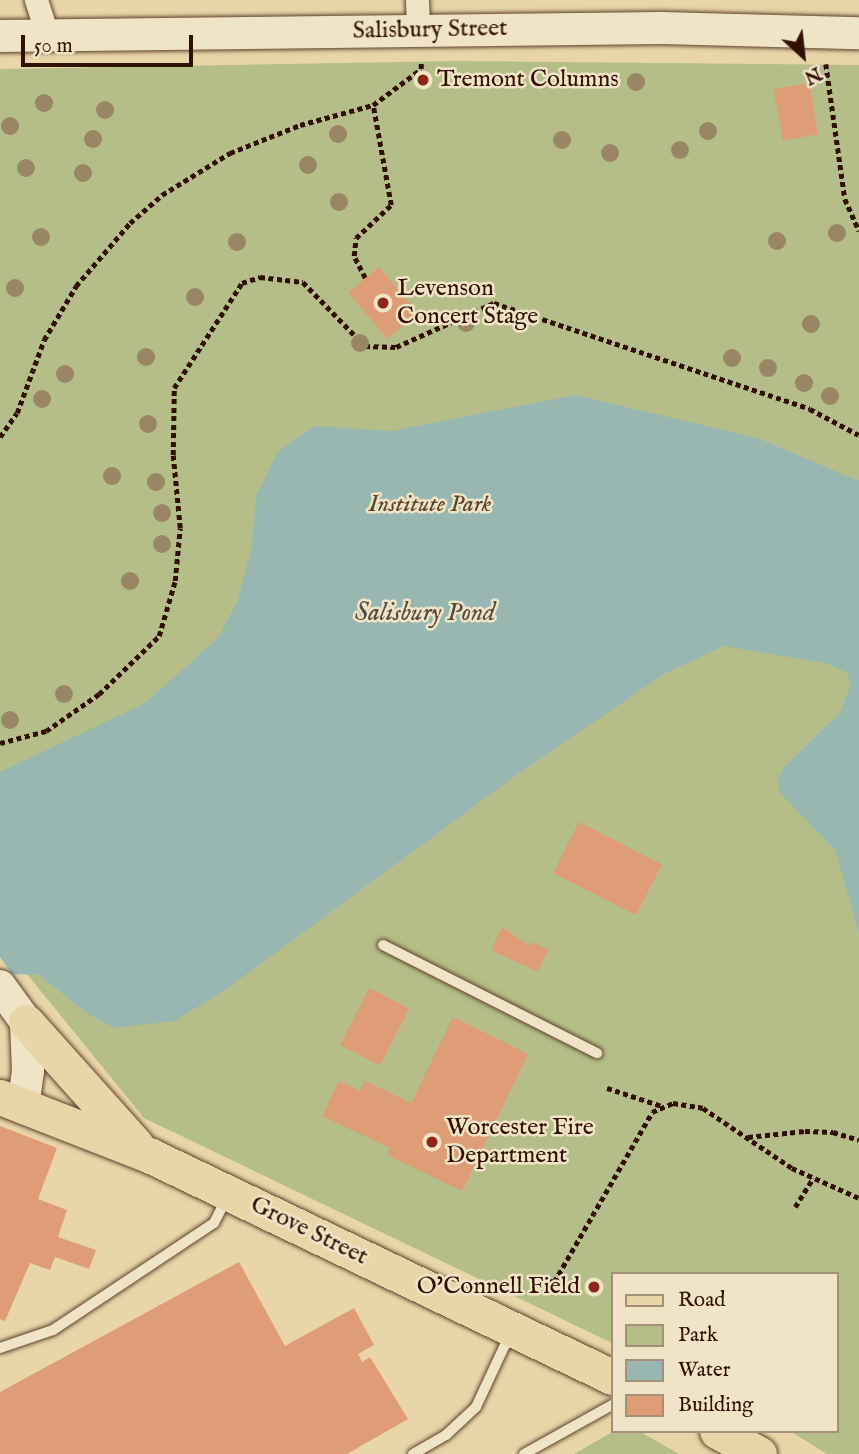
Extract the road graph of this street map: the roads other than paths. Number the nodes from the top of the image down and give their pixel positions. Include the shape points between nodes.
1 (36, 0) edge
2 (418, 15) edge
3 (859, 33) edge
4 (0, 36) edge
5 (48, 36) junction
6 (383, 945) dead end
7 (0, 986) edge
8 (26, 1022) junction
9 (597, 1053) dead end
10 (12, 1101) edge
11 (143, 1152) junction
12 (229, 1193) junction
13 (512, 1328) junction
14 (0, 1348) edge
15 (610, 1376) edge
16 (610, 1406) edge
17 (721, 1433) edge
18 (413, 1454) edge
19 (524, 1454) edge
20 (758, 1454) edge

1 - 5 street
2 - 3 main road, Salisbury Street
2 - 5 main road, Salisbury Street
4 - 5 main road, Salisbury Street
6 - 9 lane
7 - 8 main road
8 - 10 main road via 28,1071
8 - 11 main road
10 - 11 main road, Grove Street
11 - 12 main road, Grove Street
12 - 13 main road, Grove Street
12 - 14 lane via 214,1223 53,1330
13 - 15 main road, Grove Street
13 - 18 lane via 476,1407 446,1435
16 - 19 lane
17 - 20 main road

